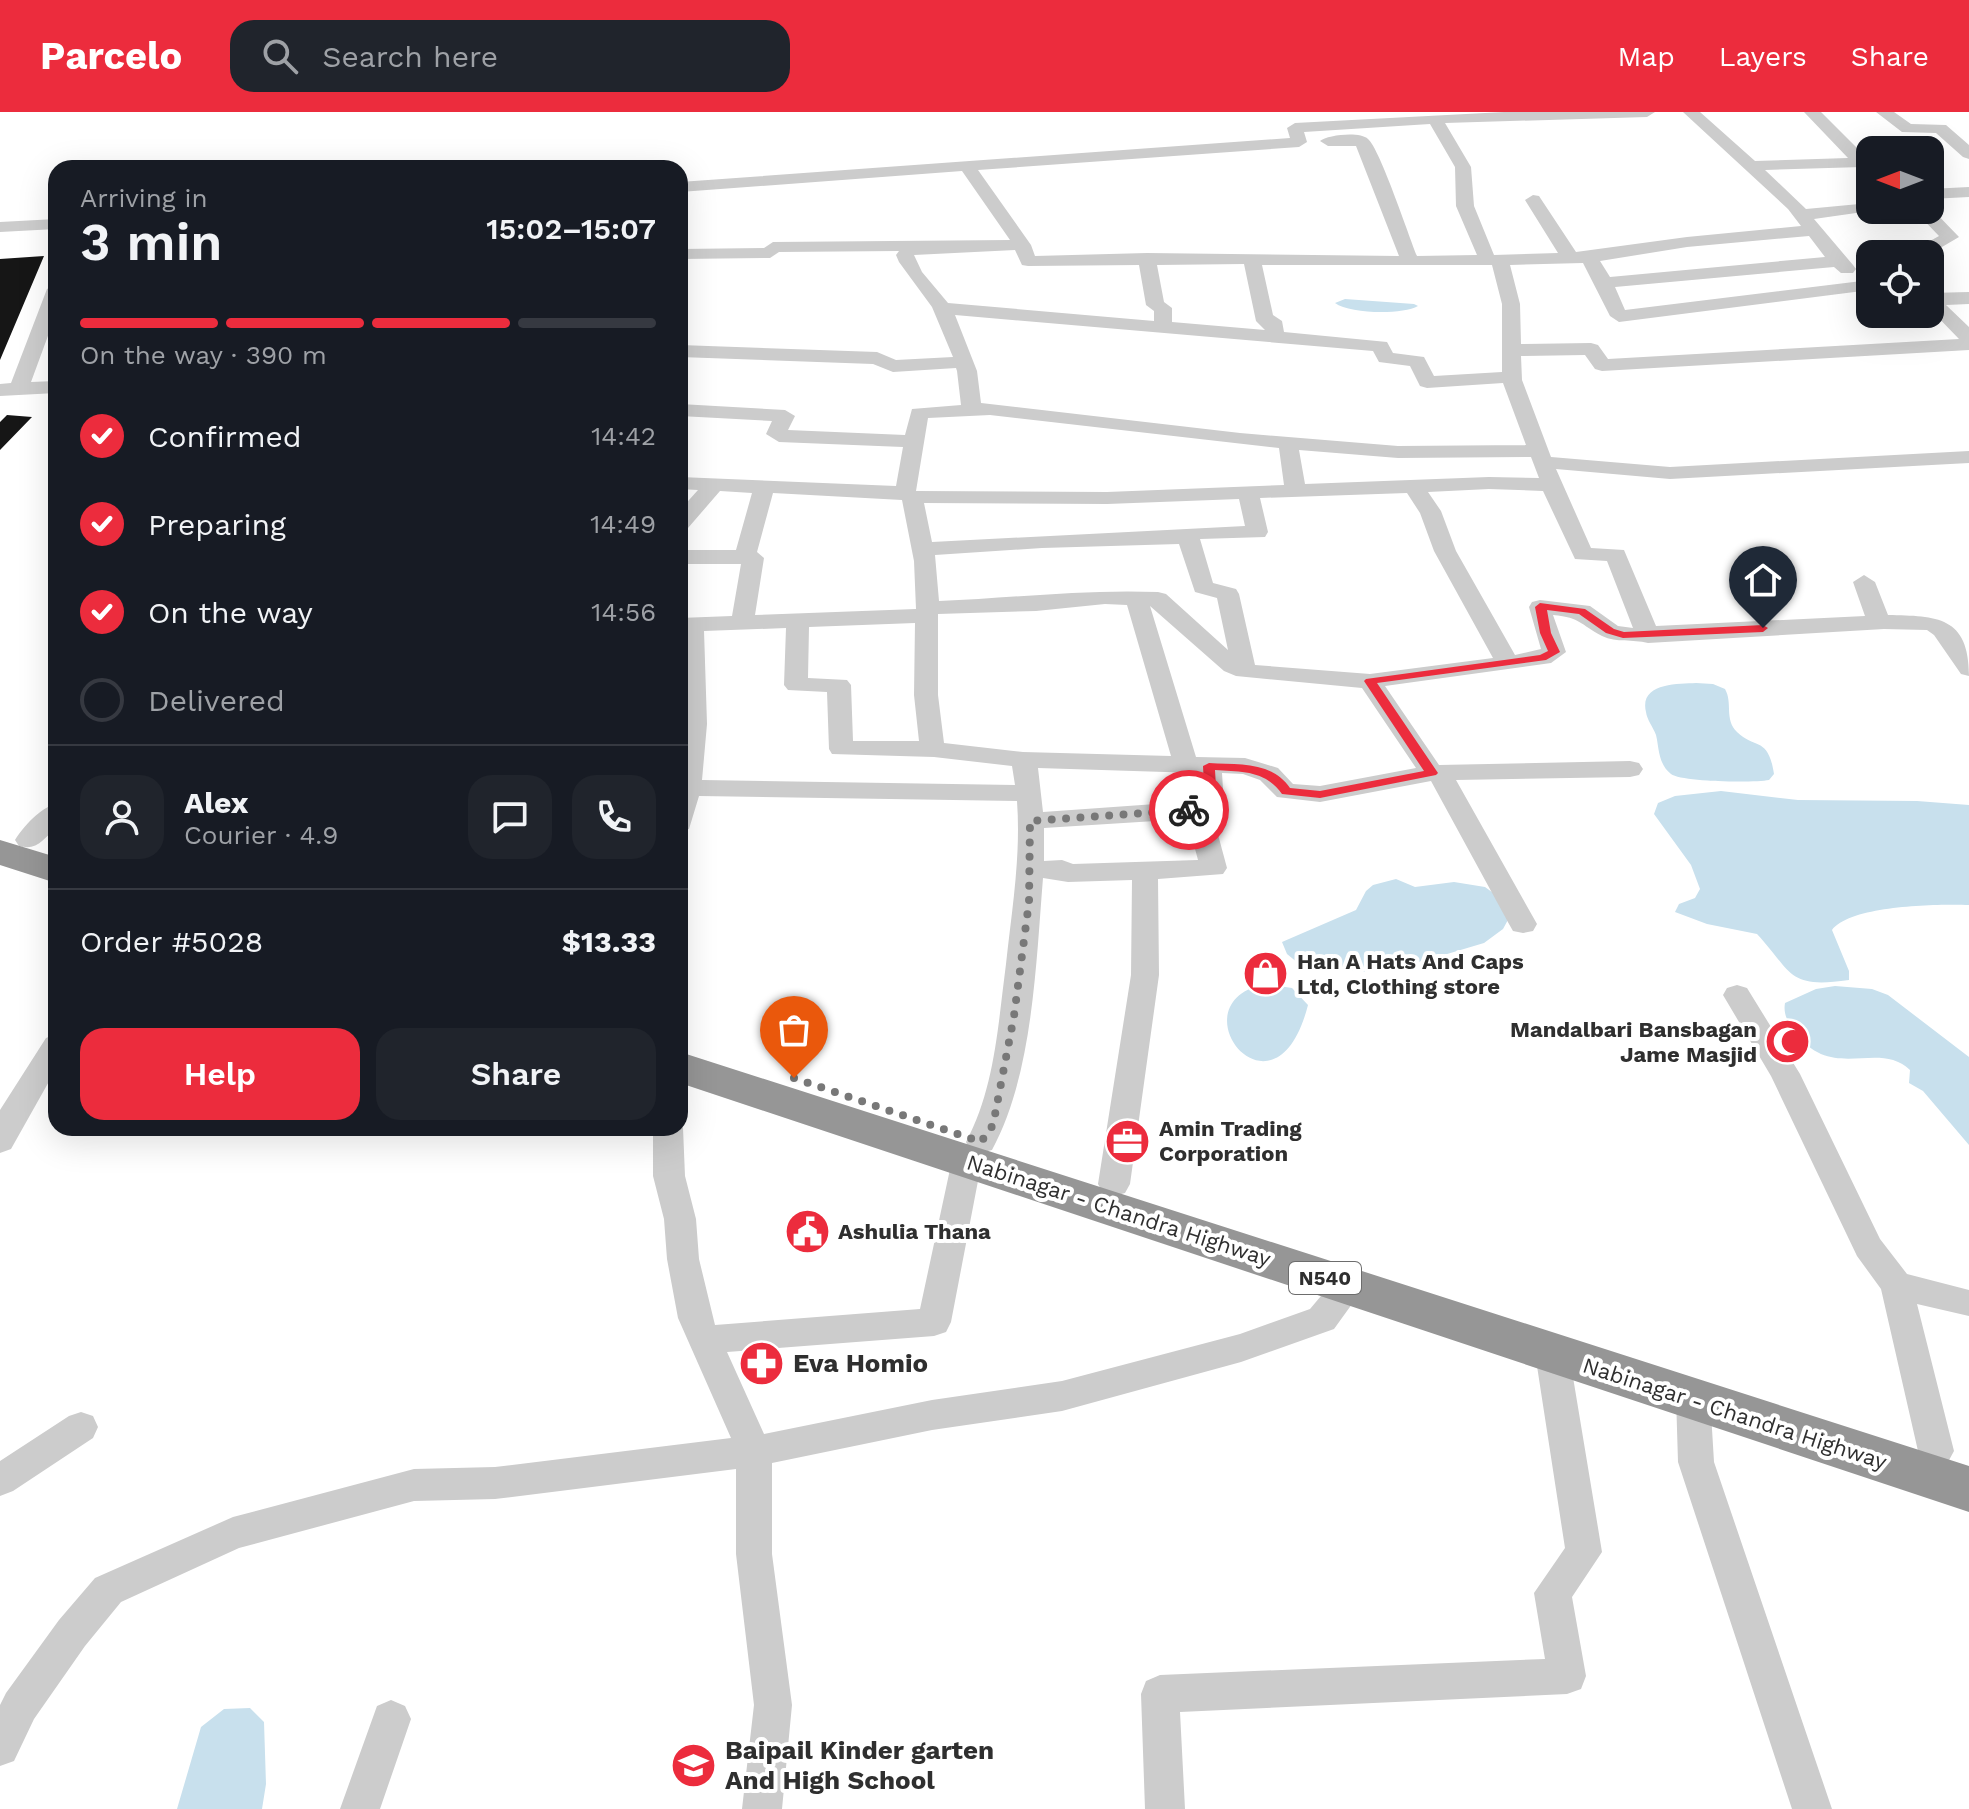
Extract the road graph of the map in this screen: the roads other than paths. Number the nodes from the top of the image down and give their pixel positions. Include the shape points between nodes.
1 (1647, 112) edge
2 (1691, 112) edge
3 (1812, 112) edge
4 (1884, 112) edge
5 (1429, 117) edge
6 (1299, 142) junction
7 (1969, 154) edge
8 (966, 165) junction
9 (1752, 166) junction
10 (688, 186) edge
11 (1969, 192) edge
12 (1944, 193) edge
13 (1533, 200) dead end
14 (1856, 209) edge
15 (1802, 215) junction
16 (48, 224) edge
17 (1937, 224) edge
18 (0, 227) edge
19 (1814, 230) junction
20 (1950, 237) junction
21 (1714, 240) junction
22 (1944, 240) edge
23 (1022, 245) junction
24 (911, 248) junction
25 (1969, 248) edge
26 (688, 254) edge
27 (1570, 257) junction
28 (1589, 257) junction
29 (1147, 258) junction
30 (1252, 259) junction
31 (1494, 260) junction
32 (1838, 261) junction
33 (1410, 262) junction
34 (1743, 270) junction
35 (1856, 273) edge
36 (1604, 283) junction
37 (1856, 287) edge
38 (1775, 297) junction
39 (1969, 298) edge
40 (1944, 299) edge
41 (48, 306) edge
42 (942, 308) junction
43 (1944, 313) edge
44 (1163, 328) junction
45 (1276, 338) junction
46 (1969, 338) edge
47 (1969, 344) edge
48 (1514, 350) junction
49 (688, 351) edge
50 (963, 362) junction
51 (1513, 377) junction
52 (48, 388) edge
53 (9, 390) edge
54 (971, 408) junction
55 (688, 410) edge
56 (914, 441) junction
57 (1288, 443) junction
58 (1369, 450) junction
59 (1541, 457) junction
60 (1969, 457) edge
61 (688, 483) edge
62 (714, 485) junction
63 (1551, 485) junction
64 (1415, 486) junction
65 (764, 487) junction
66 (1378, 488) junction
67 (1296, 491) junction
68 (1248, 493) junction
69 (908, 495) junction
70 (688, 514) edge
71 (1188, 537) junction
72 (923, 549) junction
73 (688, 557) edge
74 (745, 557) junction
75 (1864, 582) dead end
76 (1136, 596) junction
77 (926, 612) junction
78 (798, 620) junction
79 (742, 622) junction
80 (1879, 622) junction
81 (688, 625) edge
82 (688, 635) edge
83 (1648, 636) junction
84 (1507, 662) junction
85 (1969, 669) edge
86 (1244, 671) junction
87 (1370, 681) junction
88 (934, 749) junction
89 (1023, 760) junction
90 (1197, 766) junction
91 (1630, 769) dead end
92 (1436, 773) junction
93 (688, 788) joint
94 (1029, 807) junction
95 (1198, 810) junction
96 (48, 819) edge
97 (21, 843) edge
98 (48, 864) edge
99 (1028, 870) junction
100 (1145, 872) junction
101 (1523, 924) dead end
102 (1737, 995) dead end
103 (48, 1058) edge
104 (688, 1067) edge
105 (668, 1136) edge
106 (0, 1141) edge
107 (974, 1151) junction
108 (1114, 1184) junction
109 (1896, 1285) junction
110 (1349, 1286) junction
111 (1969, 1303) edge
112 (706, 1340) junction
113 (1552, 1353) junction
114 (1693, 1396) junction
115 (81, 1427) dead end
116 (754, 1451) junction
117 (1953, 1456) edge
118 (0, 1480) edge
119 (1969, 1489) edge
120 (391, 1719) dead end
121 (0, 1747) edge
122 (360, 1809) edge
123 (762, 1809) edge
124 (1165, 1809) edge
125 (1812, 1809) edge

1 - 5 street
2 - 9 street
3 - 9 street via 1862,162
4 - 7 street via 1908,129 1940,128
5 - 6 street via 1295,128
5 - 31 street via 1463,167 1465,206
6 - 8 street
6 - 33 street via 1362,141
8 - 10 street
8 - 23 street
9 - 15 street
11 - 12 street
13 - 27 street
14 - 15 street
15 - 19 street
16 - 18 street
17 - 20 street
19 - 21 street
19 - 32 street
20 - 22 street
20 - 25 street
21 - 28 street
21 - 34 street
23 - 24 street
23 - 29 street via 1028,261
24 - 26 street via 773,247 770,253
24 - 42 street via 907,262
27 - 28 street
27 - 31 street
28 - 36 street
29 - 30 street
29 - 44 street via 1155,305 1163,308
30 - 33 street
30 - 45 street via 1265,321 1273,321
31 - 33 street
31 - 48 street via 1508,283
32 - 34 street
32 - 35 street
34 - 36 street
34 - 38 street
36 - 38 street via 1619,316
37 - 38 street
39 - 40 street
41 - 53 street
42 - 44 street
42 - 50 street
43 - 46 street
44 - 45 street
45 - 51 street via 1380,346 1386,358 1417,361 1427,382
47 - 48 street via 1665,365 1602,365 1591,349
48 - 51 street
49 - 50 street via 877,358 893,366
50 - 54 street via 972,387
51 - 59 street
52 - 53 street
54 - 56 street via 919,413
54 - 57 street
55 - 56 street via 785,416 779,436
56 - 69 street
57 - 58 street
57 - 67 street
58 - 59 street
58 - 66 street
59 - 60 street via 1636,473
59 - 63 street
61 - 62 street
62 - 65 street
62 - 70 street
63 - 64 street
63 - 83 street via 1583,554 1616,555
64 - 66 street
64 - 84 street
65 - 69 street
65 - 74 street
66 - 67 street
67 - 68 street
68 - 69 street via 1107,498
68 - 71 street via 1257,532
69 - 72 street
71 - 72 street
71 - 86 street via 1203,587 1228,594
72 - 77 street
73 - 74 street
74 - 79 street via 753,558
75 - 80 street
76 - 77 street
76 - 86 street via 1158,599
76 - 90 street via 1153,658
77 - 78 street
77 - 88 street via 928,733
78 - 79 street
78 - 88 street via 796,686 839,685 841,749
79 - 81 street
80 - 83 street
80 - 85 street via 1932,623
82 - 93 street via 697,682
83 - 84 street via 1610,631 1582,611 1540,607 1554,652
84 - 87 street
86 - 87 street
87 - 92 street
88 - 89 street
89 - 90 street
89 - 94 street
90 - 92 street via 1259,770 1286,791 1303,794
90 - 95 street via 1211,805
91 - 92 street
92 - 101 street
93 - 94 street
94 - 95 street
94 - 99 street
95 - 100 street via 1214,868
96 - 97 street
97 - 98 highway
99 - 100 street
99 - 107 street via 1029,902 1014,1016 993,1125
100 - 108 street via 1145,975
102 - 109 street via 1785,1074 1868,1247
103 - 106 street
104 - 107 highway, Nabinagar - Chandra Highway / N540
105 - 112 street via 683,1259 695,1318
107 - 108 highway, Nabinagar - Chandra Highway / N540
107 - 110 highway, Nabinagar - Chandra Highway / N540
107 - 112 street via 934,1322
108 - 117 highway, Nabinagar - Chandra Highway / N540
109 - 111 street
109 - 117 street
110 - 113 highway, Nabinagar - Chandra Highway / N540
110 - 116 street via 1322,1319 1241,1348 1062,1396 932,1415
112 - 116 street
113 - 114 highway, Nabinagar - Chandra Highway / N540
113 - 124 street via 1584,1552 1553,1593 1567,1676 1160,1694
114 - 119 highway, Nabinagar - Chandra Highway / N540
114 - 125 street via 1696,1462
115 - 118 street
116 - 121 street via 495,1483 414,1485 233,1533 108,1590 20,1706
116 - 123 street via 754,1554 773,1705
120 - 122 street

